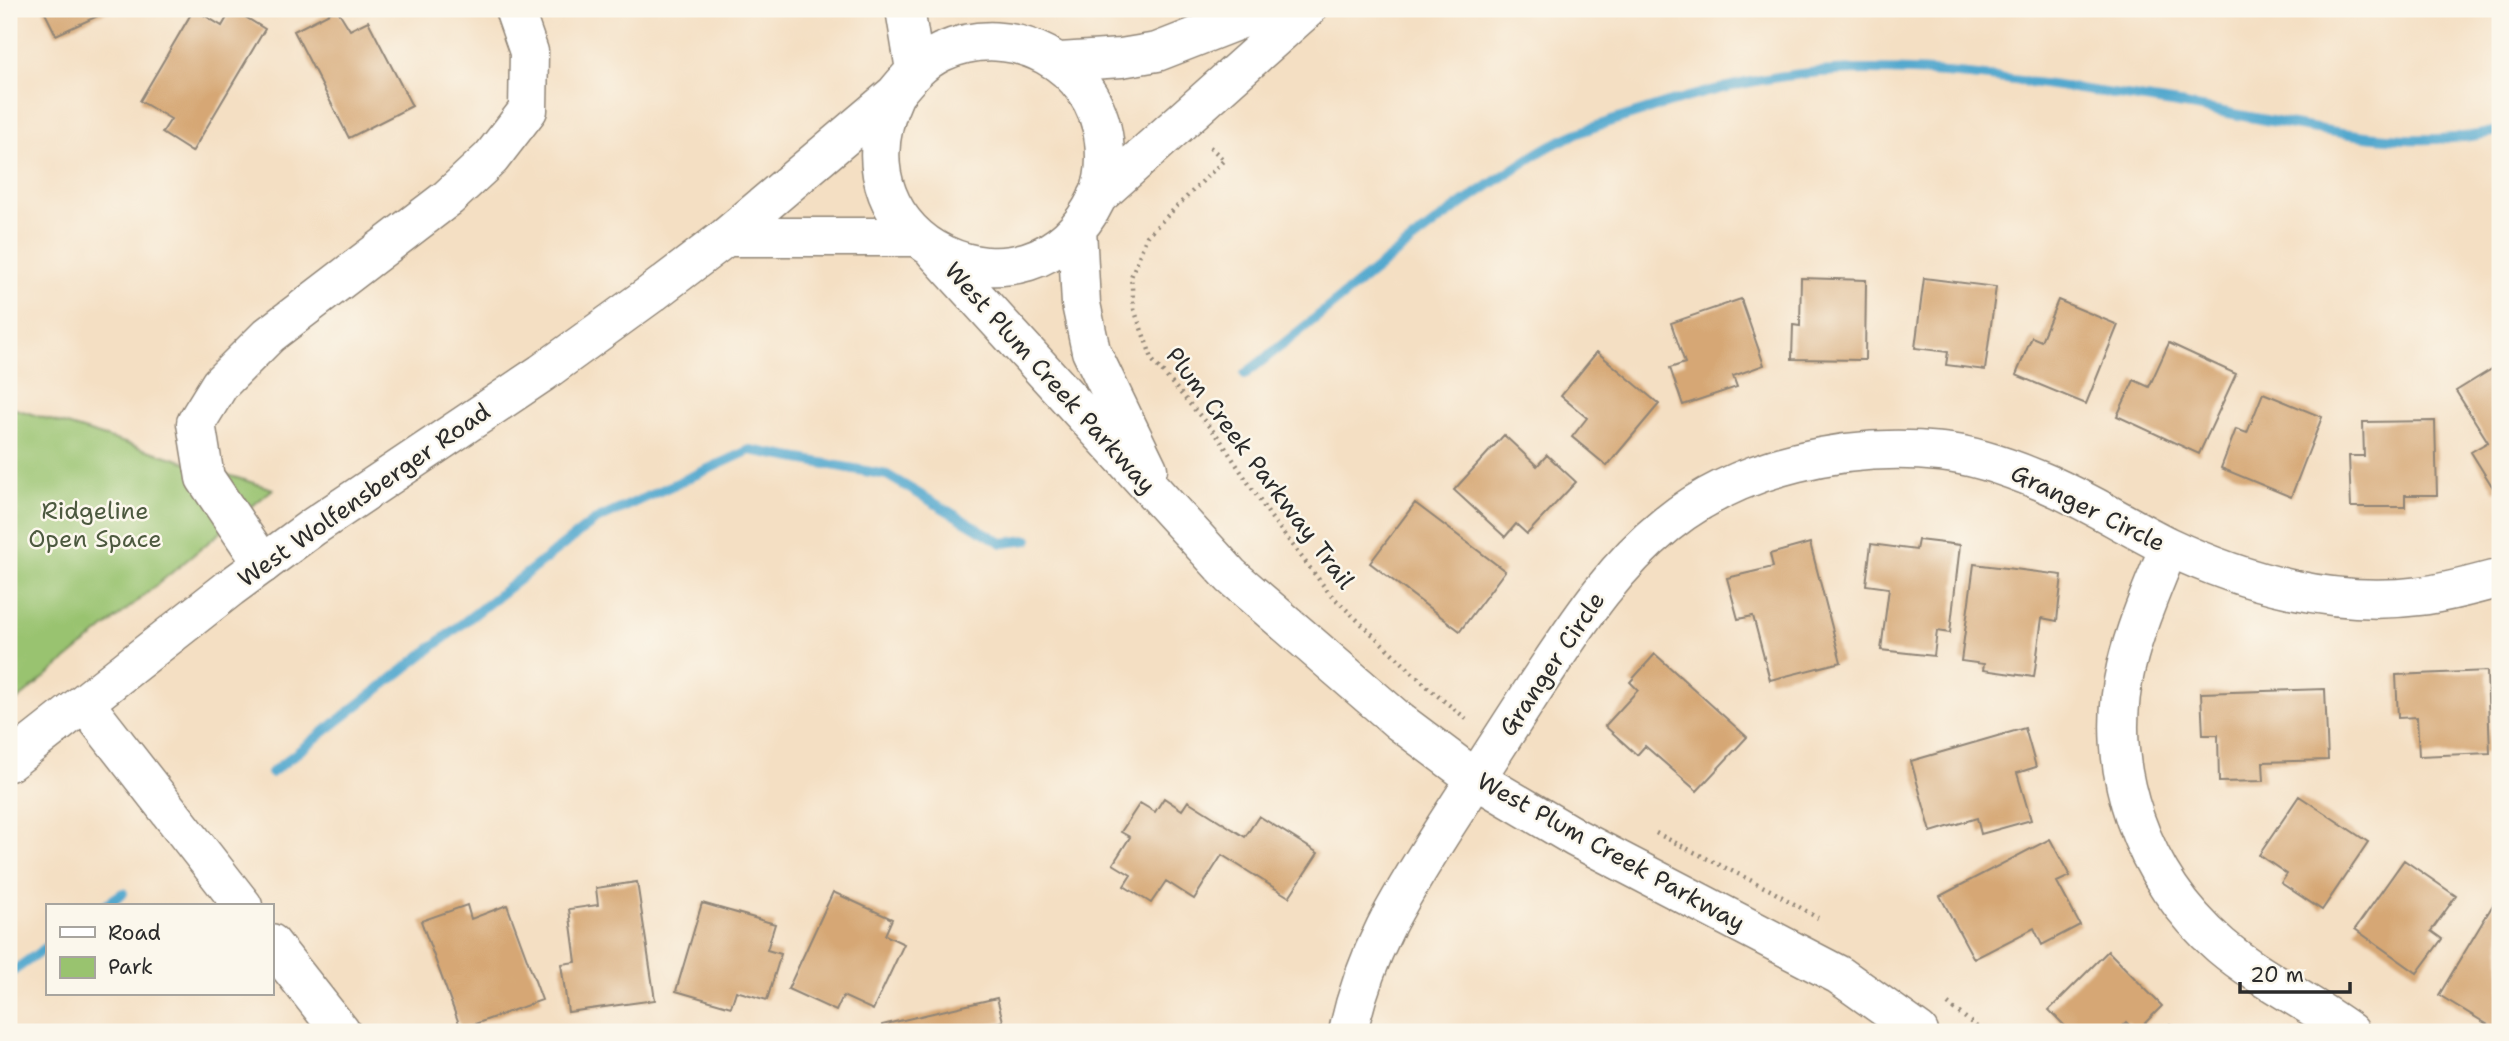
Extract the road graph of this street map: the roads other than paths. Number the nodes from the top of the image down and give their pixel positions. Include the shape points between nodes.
1 (514, 9) edge
2 (905, 9) edge
3 (999, 9) edge
4 (1267, 9) edge
5 (1307, 9) edge
6 (1026, 45) junction
7 (1060, 62) junction
8 (905, 82) junction
9 (1097, 197) junction
10 (1077, 229) junction
11 (726, 237) junction
12 (925, 244) junction
13 (1166, 506) junction
14 (2169, 547) junction
15 (263, 564) junction
16 (2500, 578) edge
17 (86, 705) junction
18 (9, 762) edge
19 (1476, 779) junction
20 (241, 904) edge
21 (273, 946) edge
22 (341, 1032) edge
23 (1348, 1032) edge
24 (1919, 1032) edge
25 (2350, 1032) edge

1 - 15 main road via 529,52 528,110 491,158 448,198 270,335 220,384 196,423 205,478
2 - 8 main road
3 - 6 main road
4 - 7 main road via 1157,52
5 - 9 main road
6 - 7 main road
6 - 8 main road via 997,40 967,42 939,53
7 - 9 main road via 1086,89 1102,123 1106,160
8 - 11 main road, West Wolfensberger Road
8 - 12 main road via 884,118 880,169 898,217
9 - 10 main road
10 - 12 main road via 1058,246 1010,265 958,261
10 - 13 main road, West Plum Creek Parkway via 1081,304 1091,351
11 - 12 main road
11 - 15 main road, West Wolfensberger Road via 542,373
12 - 13 main road, West Plum Creek Parkway
13 - 19 main road, West Plum Creek Parkway via 1268,610 1400,722
14 - 16 main road, Granger Circle via 2234,574 2332,597 2378,600 2423,596
14 - 19 main road, Granger Circle via 2044,482 1944,452 1869,452 1796,463 1752,477 1667,523 1603,587
14 - 25 main road via 2137,624 2120,713 2120,759 2143,841 2169,889 2220,946
15 - 17 main road, West Wolfensberger Road
17 - 18 main road, West Wolfensberger Road
17 - 20 main road
19 - 23 main road, Granger Circle via 1389,915 1356,995
19 - 24 main road, West Plum Creek Parkway via 1576,838 1839,975
21 - 22 main road

